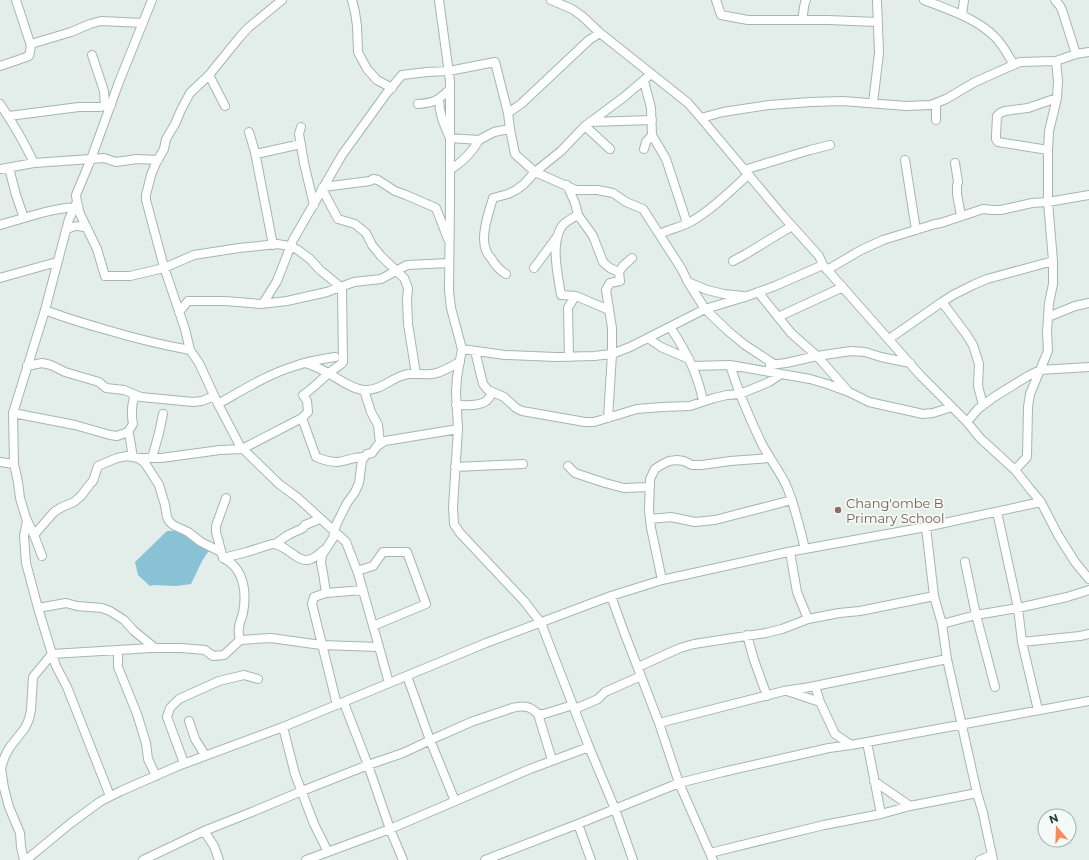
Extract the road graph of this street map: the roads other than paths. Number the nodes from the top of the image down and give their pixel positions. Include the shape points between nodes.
1 (16, 0) edge
2 (152, 0) edge
3 (282, 0) edge
4 (352, 0) edge
5 (439, 0) edge
6 (551, 0) edge
7 (716, 0) edge
8 (806, 0) edge
9 (876, 0) edge
10 (924, 0) edge
11 (964, 0) edge
12 (1055, 0) edge
13 (962, 15) junction
14 (802, 20) junction
15 (877, 22) junction
16 (143, 23) junction
17 (600, 33) junction
18 (30, 44) junction
19 (1089, 52) edge
20 (1076, 54) junction
21 (92, 55) dead end
22 (1056, 62) junction
23 (1014, 64) junction
24 (0, 66) edge
25 (449, 70) junction
26 (651, 74) junction
27 (209, 75) junction
28 (644, 81) junction
29 (392, 88) junction
30 (450, 89) junction
31 (1057, 98) junction
32 (439, 99) junction
33 (873, 103) junction
34 (0, 104) edge
35 (418, 104) dead end
36 (936, 104) junction
37 (108, 106) junction
38 (225, 106) dead end
39 (508, 113) junction
40 (9, 116) junction
41 (702, 118) junction
42 (652, 120) junction
43 (936, 120) dead end
44 (588, 124) junction
45 (301, 127) dead end
46 (510, 129) junction
47 (249, 132) dead end
48 (652, 135) junction
49 (450, 138) junction
50 (479, 140) junction
51 (300, 144) junction
52 (830, 145) dead end
53 (644, 149) dead end
54 (610, 150) dead end
55 (1048, 150) junction
56 (256, 154) junction
57 (91, 159) junction
58 (158, 160) junction
59 (905, 160) dead end
60 (34, 163) junction
61 (955, 163) dead end
62 (9, 168) junction
63 (0, 169) edge
64 (450, 170) junction
65 (535, 172) junction
66 (746, 172) junction
67 (567, 185) junction
68 (323, 188) junction
69 (1089, 195) edge
70 (1048, 202) junction
71 (76, 204) junction
72 (314, 205) junction
73 (578, 215) junction
74 (961, 216) junction
75 (24, 218) junction
76 (687, 223) junction
77 (0, 225) edge
78 (792, 226) junction
79 (87, 228) junction
80 (66, 230) junction
81 (916, 230) junction
82 (660, 234) junction
83 (557, 237) junction
84 (449, 242) junction
85 (273, 245) junction
86 (290, 246) junction
87 (632, 258) dead end
88 (733, 261) dead end
89 (57, 262) junction
90 (1053, 262) junction
91 (449, 263) junction
92 (825, 267) junction
93 (164, 268) junction
94 (534, 268) dead end
95 (396, 271) junction
96 (619, 272) junction
97 (506, 274) dead end
98 (0, 278) edge
99 (688, 282) junction
100 (340, 287) junction
101 (843, 287) junction
102 (758, 292) junction
103 (575, 296) junction
104 (745, 297) junction
105 (942, 302) junction
106 (1089, 303) edge
107 (261, 304) junction
108 (705, 309) junction
109 (45, 310) junction
110 (609, 310) junction
111 (179, 312) junction
112 (778, 317) junction
113 (1048, 317) junction
114 (670, 327) junction
115 (648, 338) junction
116 (890, 339) junction
117 (462, 349) junction
118 (190, 350) junction
119 (475, 350) junction
120 (612, 354) junction
121 (817, 356) junction
122 (335, 357) dead end
123 (569, 357) junction
124 (460, 362) junction
125 (691, 362) junction
126 (305, 363) junction
127 (910, 363) junction
128 (774, 364) junction
129 (730, 365) junction
130 (28, 366) junction
131 (1089, 367) edge
132 (749, 368) junction
133 (1040, 370) junction
134 (329, 373) junction
135 (416, 374) junction
136 (781, 374) junction
137 (364, 390) junction
138 (492, 392) junction
139 (849, 392) junction
140 (740, 394) junction
141 (135, 395) junction
142 (214, 396) junction
143 (703, 401) junction
144 (218, 404) junction
145 (456, 405) junction
146 (983, 405) junction
147 (952, 407) junction
148 (13, 413) junction
149 (162, 414) dead end
150 (302, 418) junction
151 (608, 418) junction
152 (967, 422) junction
153 (458, 429) junction
154 (128, 432) junction
155 (380, 444) junction
156 (242, 449) junction
157 (136, 457) junction
158 (363, 457) junction
159 (152, 458) junction
160 (770, 458) junction
161 (0, 462) edge
162 (14, 464) junction
163 (523, 464) dead end
164 (568, 466) dead end
165 (455, 468) junction
166 (1015, 470) junction
167 (650, 488) junction
168 (226, 498) dead end
169 (792, 500) junction
170 (1041, 502) junction
171 (997, 512) junction
172 (320, 519) junction
173 (650, 519) junction
174 (27, 521) junction
175 (926, 527) junction
176 (334, 531) junction
177 (34, 535) junction
178 (275, 544) junction
179 (805, 549) junction
180 (325, 550) junction
181 (790, 552) junction
182 (222, 555) junction
183 (42, 556) dead end
184 (964, 562) dead end
185 (357, 571) junction
186 (1089, 579) edge
187 (662, 580) junction
188 (363, 590) junction
189 (1089, 590) edge
190 (326, 593) junction
191 (612, 596) junction
192 (934, 596) junction
193 (38, 608) junction
194 (1018, 608) junction
195 (976, 614) junction
196 (808, 619) junction
197 (541, 623) junction
198 (942, 624) junction
199 (373, 626) junction
200 (1089, 634) edge
201 (747, 635) junction
202 (240, 640) junction
203 (1022, 642) junction
204 (321, 645) junction
205 (379, 647) junction
206 (155, 648) junction
207 (118, 650) junction
208 (52, 654) junction
209 (947, 659) junction
210 (638, 667) junction
211 (407, 676) junction
212 (641, 676) junction
213 (258, 679) dead end
214 (389, 683) junction
215 (815, 686) junction
216 (995, 687) dead end
217 (784, 691) junction
218 (767, 696) junction
219 (1089, 701) edge
220 (820, 702) junction
221 (340, 704) junction
222 (574, 707) junction
223 (1038, 710) junction
224 (538, 714) junction
225 (189, 720) dead end
226 (659, 723) junction
227 (961, 725) junction
228 (283, 727) junction
229 (835, 734) junction
230 (430, 740) junction
231 (867, 742) junction
232 (851, 745) junction
233 (589, 747) junction
234 (829, 748) junction
235 (205, 755) junction
236 (552, 760) junction
237 (184, 763) junction
238 (368, 766) junction
239 (156, 776) junction
240 (874, 781) junction
241 (679, 783) junction
242 (302, 791) junction
243 (977, 793) junction
244 (110, 796) junction
245 (455, 801) junction
246 (910, 806) junction
247 (615, 809) junction
248 (881, 814) junction
249 (578, 824) junction
250 (390, 829) junction
251 (204, 831) junction
252 (328, 852) junction
253 (712, 856) edge
254 (993, 858) edge
255 (25, 860) edge
256 (143, 860) edge
257 (219, 860) edge
258 (306, 860) edge
259 (403, 860) edge
260 (485, 860) edge
261 (591, 860) edge
262 (633, 860) edge
263 (980, 860) edge

1 - 18 street
2 - 16 street
3 - 27 street via 248,28
4 - 29 street via 358,52 377,80
5 - 25 street
6 - 17 street via 572,9
7 - 14 street via 721,15 748,20
8 - 14 street
9 - 15 street
10 - 13 street
11 - 13 street
12 - 20 street via 1062,10
13 - 23 street via 995,37
14 - 15 street
15 - 33 street via 879,53
16 - 18 street via 101,21
16 - 37 street
17 - 26 street
17 - 39 street
18 - 24 street via 29,56
19 - 20 street
20 - 22 street
21 - 37 street
22 - 23 street
22 - 31 street
23 - 36 street via 970,84
25 - 29 street via 402,75
25 - 30 street
25 - 39 street via 495,62
26 - 28 street
26 - 41 street via 688,103
27 - 38 street
27 - 58 street via 190,93
28 - 42 street
28 - 44 street
29 - 68 street via 342,155
30 - 32 street
30 - 49 street
31 - 55 street via 1049,131
31 - 55 street via 1028,108 1005,111 997,116 998,142
32 - 35 street via 429,104
32 - 49 street via 440,114
33 - 36 street via 906,106
33 - 41 street via 843,101 769,105
34 - 40 street
36 - 43 street
37 - 40 street
37 - 57 street
39 - 46 street
40 - 60 street
41 - 66 street
42 - 44 street
42 - 48 street
44 - 54 street
44 - 65 street
45 - 51 street
46 - 50 street via 494,132
46 - 65 street via 515,154
47 - 56 street
48 - 53 street
48 - 76 street via 666,159
49 - 50 street
49 - 64 street
50 - 64 street via 463,161
51 - 56 street
51 - 72 street
52 - 66 street
55 - 70 street
56 - 85 street
57 - 58 street via 104,158 116,162 136,159
57 - 60 street
57 - 71 street via 76,196
58 - 93 street via 151,175 146,200
59 - 81 street
60 - 62 street
61 - 74 street
62 - 63 street
62 - 75 street
64 - 84 street
65 - 67 street
65 - 97 street via 516,190 494,198 492,202 484,242 494,263
66 - 76 street via 721,199 699,217
66 - 78 street
67 - 73 street
67 - 82 street via 576,190 613,193 643,209
68 - 72 street
68 - 84 street via 378,180 395,191 436,208
68 - 95 street via 338,219 355,224 366,233 372,245
69 - 70 street
70 - 74 street via 1001,210 983,209
70 - 90 street
71 - 75 street
71 - 79 street
71 - 80 street
72 - 86 street
73 - 83 street via 563,225
73 - 96 street via 593,236 603,262
74 - 81 street
75 - 77 street
76 - 82 street
78 - 88 street
78 - 92 street via 819,256
79 - 80 street via 79,225
79 - 93 street via 105,276 130,276
80 - 89 street
81 - 92 street via 883,240
82 - 99 street
83 - 94 street
83 - 103 street via 556,260 561,295
84 - 91 street
85 - 86 street
85 - 93 street via 194,255
86 - 100 street via 310,259
86 - 107 street via 277,281
87 - 96 street
89 - 98 street
89 - 109 street
90 - 105 street via 987,279
90 - 113 street
91 - 95 street via 407,265
91 - 117 street via 451,308
92 - 101 street
92 - 102 street
93 - 111 street
95 - 100 street via 382,279 354,282
95 - 135 street via 404,278 408,288 408,324
96 - 110 street via 620,281 610,283 606,290
99 - 104 street via 708,290
99 - 108 street
100 - 107 street via 287,301
100 - 134 street via 343,359 342,364
101 - 112 street
101 - 116 street
102 - 104 street
102 - 112 street
103 - 110 street
103 - 123 street via 568,308
104 - 108 street
105 - 116 street
105 - 146 street via 973,346 979,364 978,386
106 - 113 street
107 - 111 street via 188,301
108 - 114 street
108 - 128 street via 745,345
109 - 118 street via 134,338
109 - 130 street
110 - 120 street
111 - 118 street
112 - 121 street via 791,333
113 - 133 street via 1048,351
114 - 115 street
114 - 125 street
115 - 120 street
115 - 125 street
116 - 127 street
117 - 119 street
117 - 124 street
118 - 142 street
119 - 123 street via 505,355
119 - 138 street via 483,384
120 - 123 street
120 - 151 street
121 - 127 street via 851,351 865,352
121 - 128 street
121 - 139 street
122 - 126 street
124 - 135 street via 432,374
124 - 145 street
125 - 129 street
125 - 143 street
126 - 134 street
126 - 144 street via 268,376
127 - 147 street
128 - 132 street
129 - 132 street
129 - 140 street
130 - 141 street via 42,363 51,365 64,372 100,382 106,388 124,390
130 - 148 street
131 - 133 street
132 - 136 street
133 - 146 street via 1003,390
133 - 166 street via 1028,406 1027,456
134 - 137 street
134 - 150 street via 303,394 308,412
135 - 137 street via 405,374 386,385
136 - 139 street via 810,379
136 - 140 street via 770,382
137 - 155 street via 378,426
138 - 145 street via 485,402
138 - 151 street via 504,397 522,411 585,422
139 - 147 street via 869,402 924,414
140 - 143 street
140 - 160 street
141 - 142 street via 193,402
141 - 154 street via 131,414 133,424
142 - 144 street
143 - 151 street via 690,406 637,409
144 - 156 street
145 - 153 street
146 - 152 street
147 - 152 street
148 - 154 street via 75,425 110,435 117,436
148 - 162 street
149 - 159 street
150 - 156 street
150 - 158 street via 316,457 337,462
152 - 166 street via 980,438
153 - 155 street via 385,441
153 - 165 street
154 - 157 street via 131,449
155 - 158 street via 372,453
156 - 159 street
156 - 172 street
157 - 159 street
157 - 177 street via 117,458 98,466 93,481 81,496 54,512
157 - 182 street via 145,463 159,485 169,521
158 - 176 street via 359,483
160 - 167 street via 702,466 684,461 669,461 655,469 650,479
160 - 169 street
161 - 162 street
162 - 174 street
163 - 165 street
164 - 167 street via 575,473 605,483 624,488
165 - 197 street via 454,524
166 - 170 street
167 - 173 street
168 - 182 street via 216,526
169 - 173 street via 715,520 695,522 671,517
169 - 179 street
170 - 171 street
170 - 186 street via 1058,535
171 - 175 street
171 - 194 street
172 - 176 street
172 - 178 street via 305,525
173 - 187 street
174 - 177 street
174 - 193 street via 24,536 26,563
175 - 179 street
175 - 192 street
176 - 180 street via 333,538
176 - 185 street via 346,542
177 - 183 street
178 - 180 street via 306,561
178 - 182 street
179 - 181 street
180 - 190 street via 322,563
181 - 187 street
181 - 196 street via 797,592
182 - 202 street via 241,576 243,584 244,604 239,627
184 - 195 street
185 - 188 street
185 - 199 street via 373,566 383,552 407,552 426,604
187 - 191 street
188 - 190 street
188 - 199 street
189 - 194 street
190 - 204 street via 314,597 312,604
191 - 197 street
191 - 210 street
192 - 196 street
192 - 198 street
193 - 206 street via 66,603 102,608 124,620
193 - 208 street
194 - 195 street
194 - 203 street
195 - 198 street
195 - 216 street
196 - 201 street via 773,631
197 - 211 street
197 - 222 street
198 - 209 street
199 - 205 street
200 - 203 street
201 - 210 street via 680,648
201 - 218 street
202 - 204 street via 271,638
202 - 206 street via 224,655 213,656 205,650
203 - 223 street
204 - 205 street
204 - 221 street
205 - 214 street
206 - 207 street
207 - 208 street
207 - 239 street via 118,667 137,714 148,759
208 - 244 street
208 - 255 street via 33,677 29,719 10,747 1,768 4,788 20,833
209 - 215 street
209 - 227 street
210 - 212 street
211 - 214 street
211 - 230 street
212 - 222 street via 605,692 598,699
212 - 226 street
213 - 237 street via 244,675 219,682 179,699 170,708 167,717
214 - 221 street
215 - 217 street
215 - 220 street
217 - 218 street
217 - 220 street
218 - 226 street
219 - 223 street
220 - 229 street
221 - 228 street
221 - 238 street
222 - 224 street
222 - 233 street
223 - 227 street
224 - 230 street via 532,708 517,707 471,722
224 - 236 street
225 - 235 street via 195,739
226 - 241 street
227 - 231 street
227 - 243 street
228 - 235 street
228 - 242 street
229 - 232 street
229 - 234 street
230 - 238 street
230 - 245 street
231 - 232 street
231 - 240 street
232 - 234 street
233 - 236 street
233 - 247 street
234 - 241 street
235 - 237 street
236 - 245 street
237 - 239 street
238 - 242 street
238 - 250 street
239 - 244 street
240 - 246 street
240 - 248 street
241 - 247 street
241 - 253 street
242 - 251 street
242 - 252 street
243 - 246 street
243 - 254 street via 984,813
244 - 255 street
245 - 250 street
246 - 248 street
247 - 249 street
247 - 262 street
248 - 253 street via 824,825
249 - 260 street
249 - 261 street
250 - 252 street
250 - 259 street
251 - 256 street
251 - 257 street
252 - 258 street
254 - 263 street

